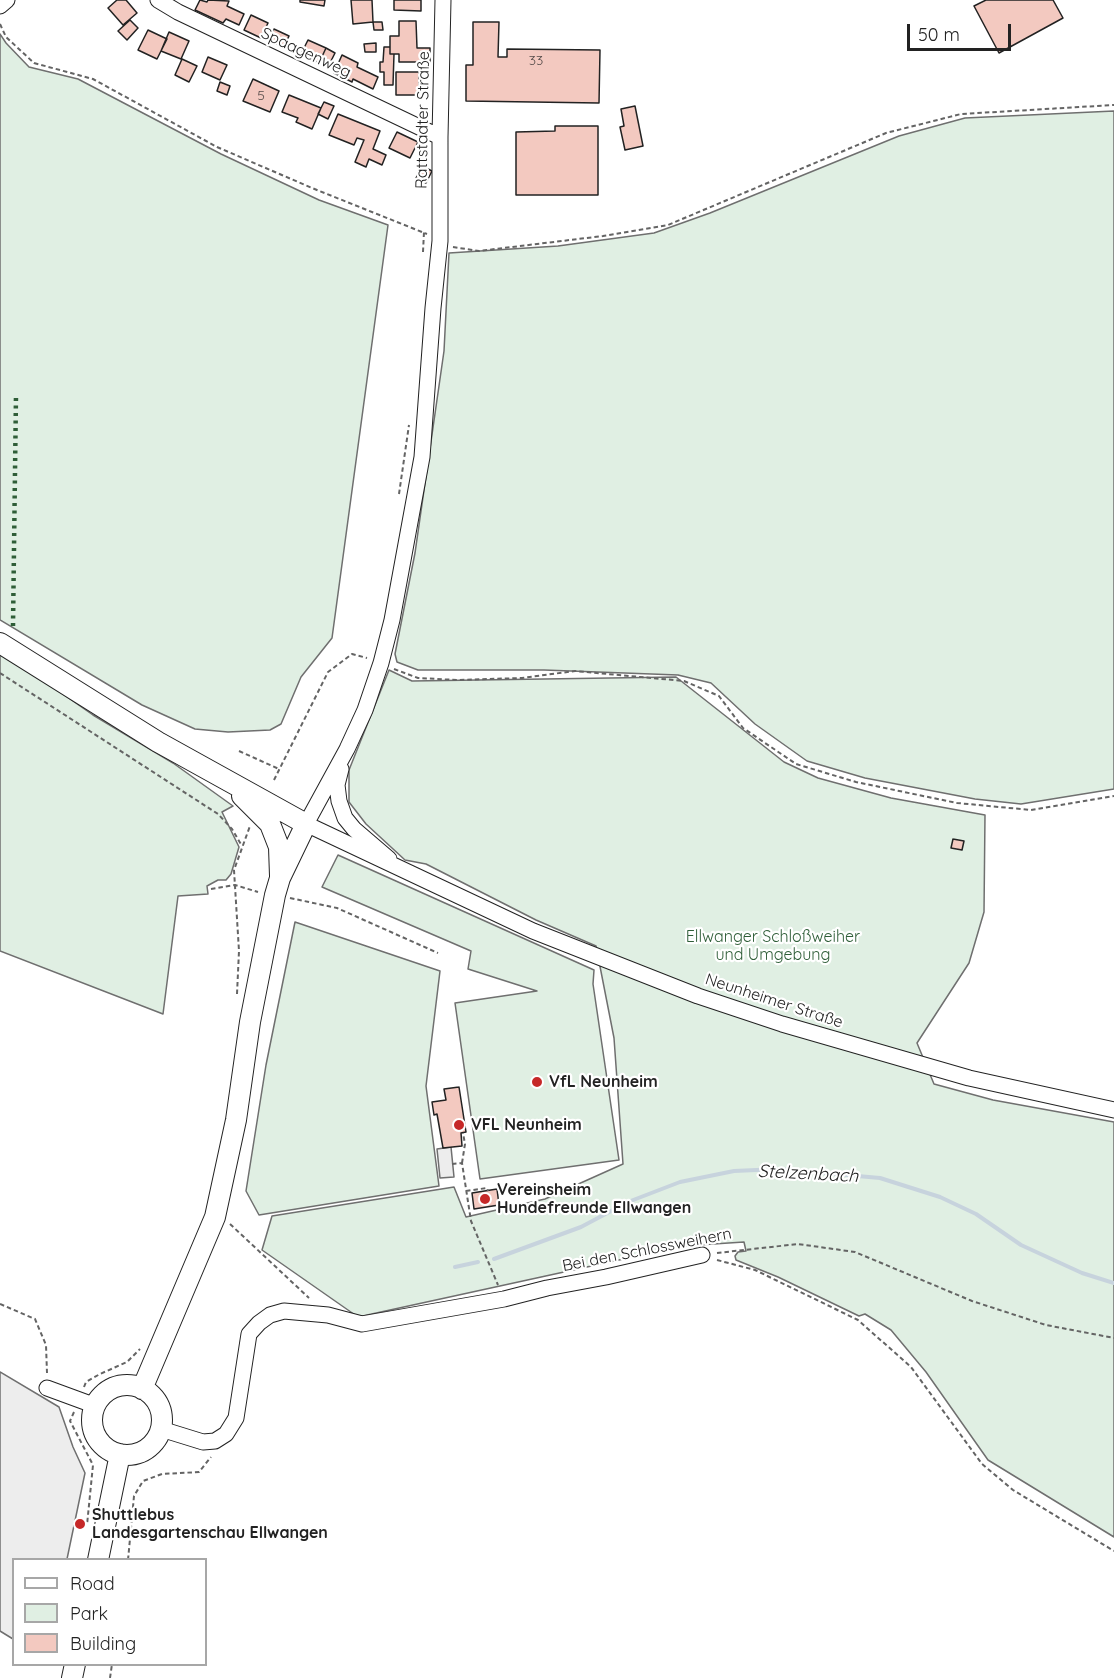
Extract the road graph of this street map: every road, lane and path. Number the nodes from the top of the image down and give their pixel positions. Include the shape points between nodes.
1 (7, 0) edge
2 (158, 0) edge
3 (443, 0) edge
4 (0, 6) edge
5 (0, 24) edge
6 (1114, 105) edge
7 (440, 137) junction
8 (440, 242) junction
9 (423, 253) dead end
10 (409, 422) dead end
11 (398, 501) dead end
12 (0, 643) edge
13 (366, 658) dead end
14 (381, 663) junction
15 (0, 673) edge
16 (347, 749) junction
17 (238, 751) dead end
18 (279, 770) junction
19 (274, 780) dead end
20 (230, 782) junction
21 (1114, 796) edge
22 (251, 824) dead end
23 (306, 824) junction
24 (242, 846) junction
25 (399, 868) junction
26 (235, 885) junction
27 (277, 886) junction
28 (211, 888) dead end
29 (438, 953) dead end
30 (237, 994) dead end
31 (1114, 1110) edge
32 (463, 1133) dead end
33 (462, 1163) junction
34 (452, 1164) dead end
35 (466, 1191) junction
36 (488, 1191) dead end
37 (215, 1217) junction
38 (702, 1256) junction
39 (504, 1299) junction
40 (0, 1304) edge
41 (328, 1315) junction
42 (1114, 1338) edge
43 (113, 1368) dead end
44 (47, 1388) joint
45 (141, 1389) junction
46 (87, 1403) junction
47 (161, 1429) junction
48 (215, 1441) junction
49 (120, 1454) junction
50 (86, 1532) dead end
51 (1114, 1551) edge
52 (98, 1558) edge
53 (128, 1558) edge

1 - 4 street
2 - 7 street, Spaagenweg
3 - 7 street, Rattstadter Straße
5 - 9 path via 6,37 34,63 93,79 217,147 424,232
6 - 8 path via 961,114 886,133 668,225 479,251
7 - 8 street, Rattstadter Straße
8 - 14 street, Rattstadter Straße via 422,457
10 - 11 path
12 - 20 main road via 158,742
13 - 18 path via 352,654 328,672
14 - 16 street, Rattstadter Straße
14 - 21 path via 418,678 522,678 575,671 684,681 719,696 742,728 796,764 856,782 957,803 1030,810
15 - 24 path via 218,814
16 - 23 street
16 - 25 street via 337,785 345,818
17 - 18 path
18 - 19 path
20 - 23 main road
20 - 27 main road via 270,825 279,847
22 - 24 path
23 - 25 street, Neunheimer Straße
23 - 27 main road
24 - 26 path via 234,870
25 - 31 street, Neunheimer Straße via 533,931 698,996 969,1078
26 - 27 path via 250,891
26 - 28 path
26 - 30 path
27 - 29 path
27 - 37 main road
32 - 33 path
33 - 34 path
33 - 35 path
35 - 36 path
35 - 39 path via 471,1221
37 - 41 path via 227,1221
37 - 45 main road
38 - 39 street, Bei den Schlossweihern
38 - 42 path, Bei den Schlossweihern via 798,1245 855,1252 972,1301 1046,1325
38 - 51 path via 755,1270 858,1320 911,1367 982,1464 1013,1490
39 - 41 street, Bei den Schlossweihern via 362,1324
40 - 44 path via 35,1319 46,1344
41 - 48 street, Bei den Schlossweihern via 284,1311 270,1315 249,1334 236,1418 226,1434
43 - 46 path via 86,1382
44 - 46 street
45 - 46 main road via 115,1388
45 - 47 main road via 159,1405
46 - 49 main road via 98,1440
46 - 50 path via 70,1421 93,1465
47 - 48 street via 203,1442
47 - 49 main road via 143,1452
48 - 53 path via 210,1460 199,1472 150,1476 137,1488
49 - 52 main road

